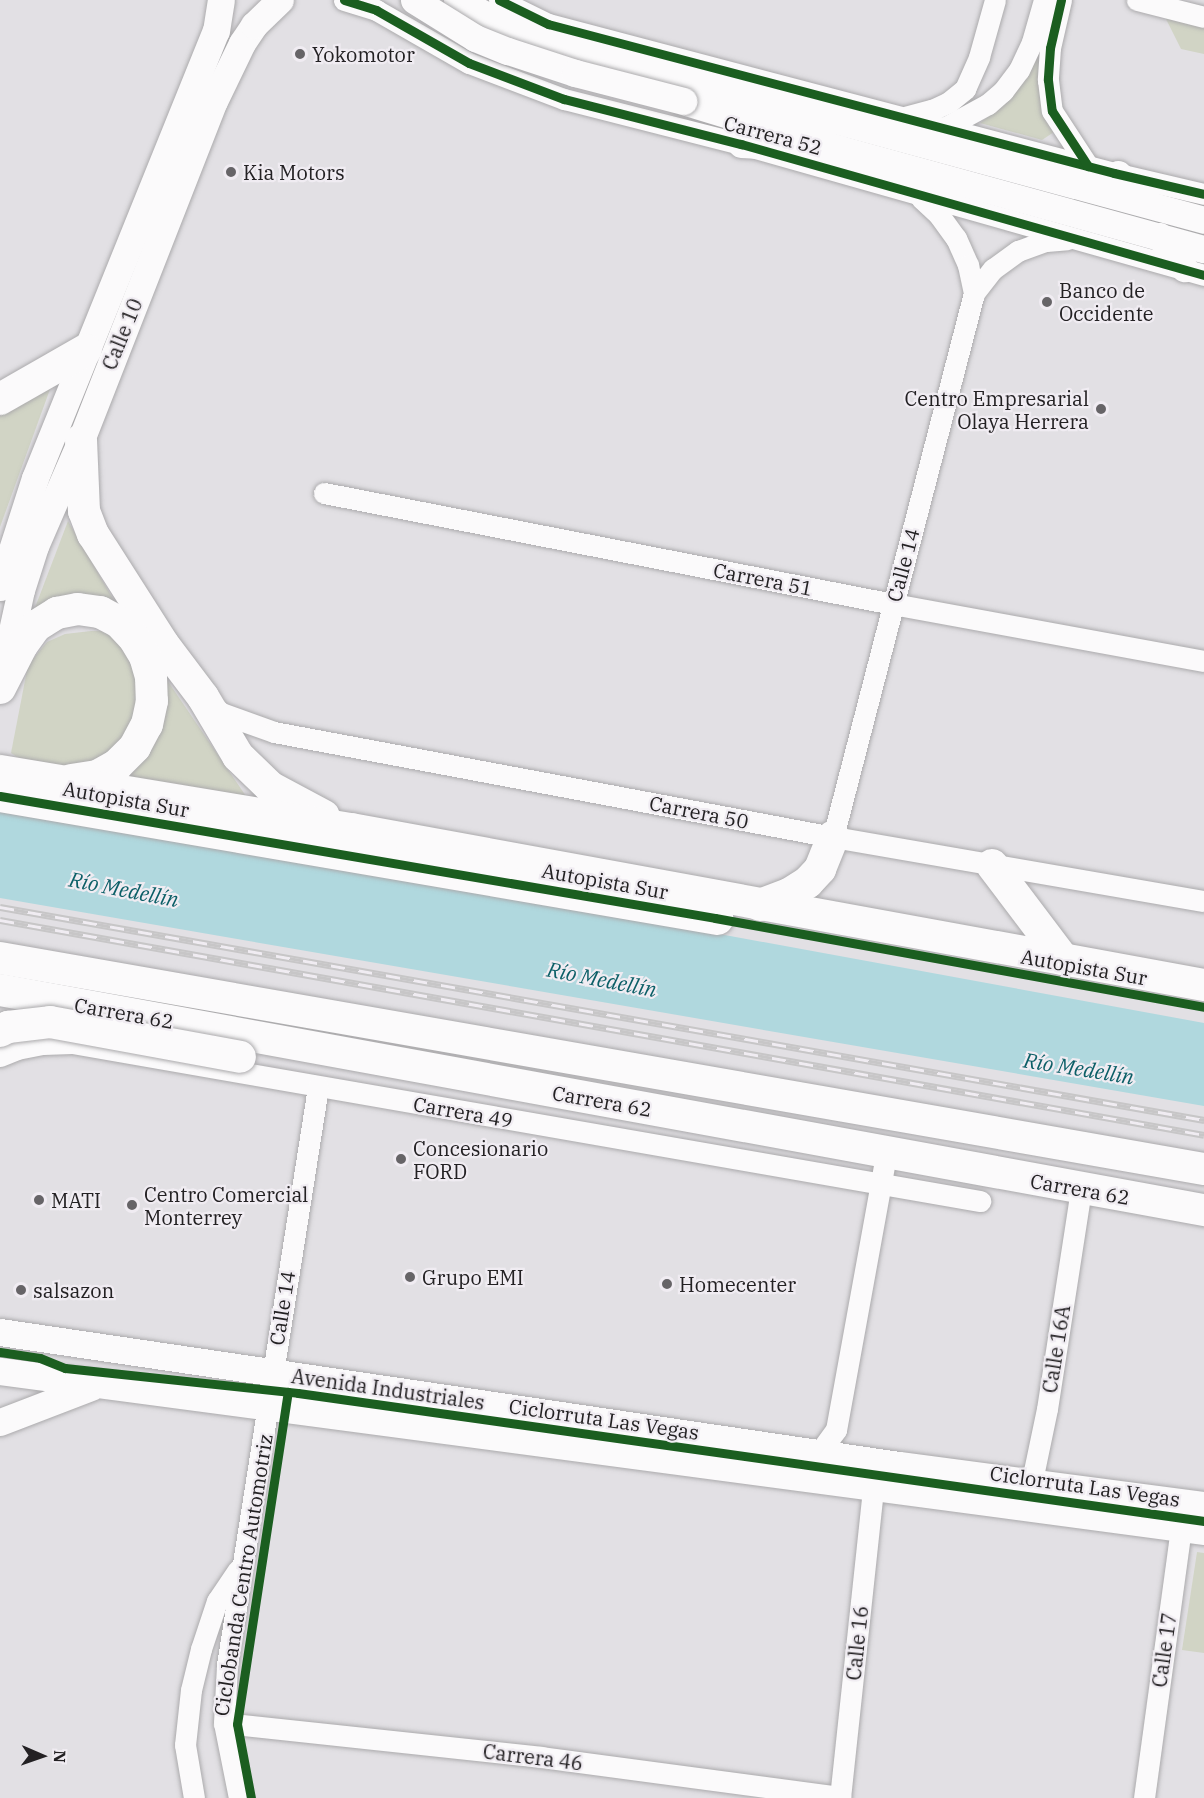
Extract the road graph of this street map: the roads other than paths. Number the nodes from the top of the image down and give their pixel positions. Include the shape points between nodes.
1 (221, 0) edge
2 (280, 0) edge
3 (344, 0) edge
4 (416, 0) edge
5 (457, 0) edge
6 (498, 0) edge
7 (995, 0) edge
8 (1044, 0) edge
9 (1061, 0) edge
10 (1137, 0) edge
11 (1204, 16) edge
12 (418, 32) junction
13 (762, 81) junction
14 (687, 91) junction
15 (903, 117) junction
16 (850, 123) junction
17 (944, 128) junction
18 (741, 144) junction
19 (840, 149) junction
20 (1116, 174) junction
21 (1084, 176) junction
22 (1204, 194) edge
23 (918, 195) junction
24 (1153, 206) junction
25 (1204, 220) edge
26 (1159, 236) junction
27 (1076, 238) junction
28 (1204, 249) edge
29 (1194, 272) edge
30 (974, 293) junction
31 (86, 350) junction
32 (0, 399) edge
33 (81, 440) junction
34 (324, 493) dead end
35 (0, 587) edge
36 (893, 604) junction
37 (1204, 661) edge
38 (0, 687) edge
39 (203, 697) junction
40 (0, 771) edge
41 (46, 780) junction
42 (0, 796) edge
43 (351, 829) junction
44 (832, 837) junction
45 (992, 865) junction
46 (565, 869) junction
47 (1204, 902) edge
48 (760, 905) junction
49 (714, 918) junction
50 (0, 958) edge
51 (1063, 959) junction
52 (1204, 985) edge
53 (5, 991) edge
54 (1204, 1006) edge
55 (72, 1044) junction
56 (6, 1045) edge
57 (358, 1056) junction
58 (318, 1087) junction
59 (883, 1169) junction
60 (1204, 1169) edge
61 (1081, 1189) junction
62 (980, 1201) dead end
63 (1204, 1210) edge
64 (0, 1332) edge
65 (0, 1371) edge
66 (272, 1372) junction
67 (35, 1376) junction
68 (0, 1384) edge
69 (100, 1384) junction
70 (268, 1406) junction
71 (0, 1422) edge
72 (836, 1430) junction
73 (819, 1453) junction
74 (850, 1458) junction
75 (873, 1488) junction
76 (1028, 1495) junction
77 (1193, 1517) edge
78 (242, 1564) junction
79 (224, 1723) junction
80 (194, 1798) edge
81 (239, 1798) edge
82 (840, 1798) edge
83 (1144, 1798) edge

1 - 31 main road, Calle 10 via 216,31
2 - 33 main road, Calle 10 via 254,25 228,70
3 - 12 street, Carrera 52 via 376,10
4 - 12 street
4 - 14 main road, Carrera 52, bridge via 475,38 508,51 575,73
5 - 14 main road, Carrera 52 via 513,29
6 - 13 street, Carrera 52 via 548,24
7 - 15 street via 979,57 965,89 932,110
8 - 17 street via 1032,42 1019,70 1003,91 988,104
9 - 21 street via 1050,48 1048,80 1052,111
10 - 11 street
12 - 18 street, Carrera 52 via 469,63 514,82 602,110
13 - 15 street, Carrera 52
13 - 16 main road
14 - 16 main road, Carrera 52
14 - 19 main road, Carrera 52
15 - 17 street, Carrera 52
16 - 21 main road, Carrera 52
17 - 21 street, Carrera 52
18 - 19 main road
18 - 23 street, Carrera 52
19 - 26 main road, Carrera 52
20 - 21 main road
20 - 22 street
20 - 24 main road
21 - 24 main road, Carrera 52
23 - 27 street, Carrera 52
23 - 30 street, Calle 14 via 956,238 968,265
24 - 25 main road, Carrera 52
26 - 28 main road, Carrera 52
26 - 29 main road
27 - 29 street, Carrera 52
27 - 30 street, Calle 14 via 1046,241 1017,251 993,269
30 - 36 street, Calle 14
31 - 32 highway
31 - 35 main road, Calle 10 via 35,478
33 - 38 main road, Calle 10 via 35,546
33 - 39 highway via 84,511 93,534 163,644
34 - 36 street, Carrera 51
36 - 37 street, Carrera 51
36 - 44 street, Calle 14
38 - 41 highway via 36,626 57,613 78,609 100,612 119,622 145,656 152,701 147,724 135,747 117,765 97,776
39 - 43 highway via 238,756 270,788
39 - 44 street, Carrera 50 via 220,712 274,732
40 - 41 highway, Autopista Sur
41 - 43 highway, Autopista Sur
42 - 49 highway, Autopista Sur
43 - 46 highway, Autopista Sur
44 - 45 street, Carrera 50
44 - 48 highway via 820,869 808,882
45 - 47 street, Carrera 50
45 - 51 highway
46 - 48 highway, Autopista Sur
46 - 49 highway
48 - 51 highway, Autopista Sur
49 - 54 highway, Autopista Sur
50 - 60 highway, Carrera 62
51 - 52 highway, Autopista Sur
53 - 55 highway
53 - 57 highway, Carrera 62
55 - 56 street, Carrera 49
55 - 58 street, Carrera 49
56 - 57 highway, bridge via 8,1027 50,1022 271,1061
57 - 59 highway, Carrera 62
58 - 59 street, Carrera 49
58 - 66 street, Calle 14
59 - 61 highway, Carrera 62
59 - 62 street, Carrera 49
59 - 72 street
61 - 63 highway, Carrera 62
61 - 76 street, Calle 16A via 1047,1409
64 - 66 main road, Avenida Industriales
65 - 67 main road, Avenida Industriales
66 - 70 street, Calle 14
66 - 73 main road, Avenida Industriales
67 - 68 main road
67 - 69 main road, Avenida Industriales
69 - 70 main road, Avenida Industriales
69 - 71 main road
70 - 75 main road, Avenida Industriales
70 - 78 street, Calle 14
72 - 73 street
72 - 74 street
73 - 74 main road, Avenida Industriales
74 - 76 main road, Avenida Industriales
75 - 76 main road, Avenida Industriales
75 - 82 street, Calle 16
76 - 77 main road, Avenida Industriales
77 - 83 street, Calle 17
78 - 79 street, Calle 14 via 227,1665
78 - 80 street, Calle 14 via 218,1601 191,1690 185,1745
79 - 81 street, Calle 14
79 - 82 street, Carrera 46 via 541,1757

